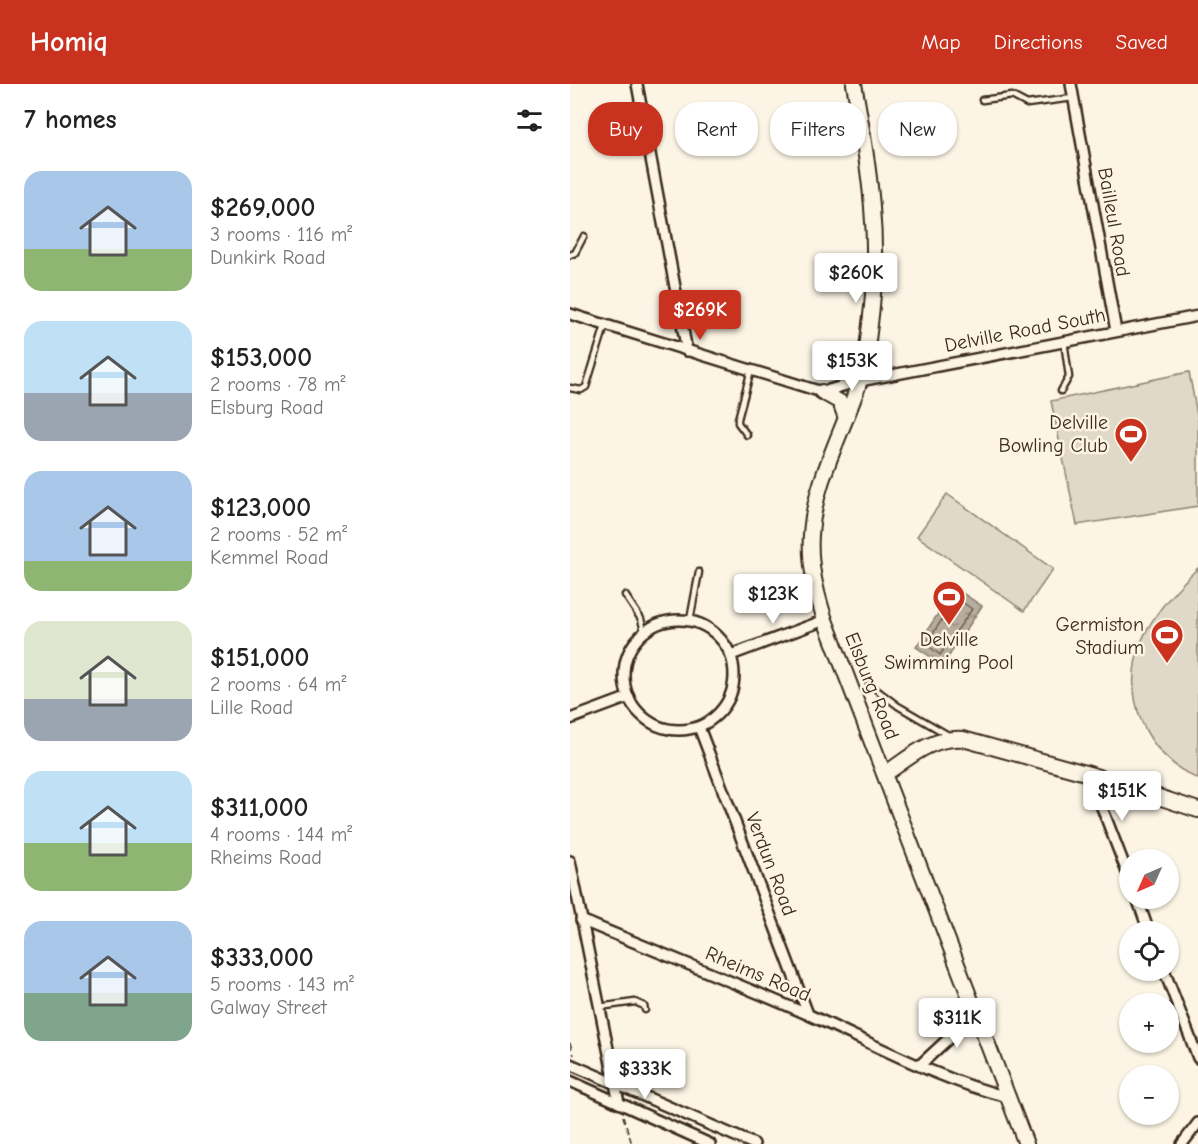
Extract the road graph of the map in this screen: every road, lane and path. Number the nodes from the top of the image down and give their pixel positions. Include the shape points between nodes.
1 (637, 84) edge
2 (854, 84) edge
3 (1071, 84) edge
4 (1073, 98) junction
5 (982, 100) dead end
6 (584, 236) dead end
7 (570, 255) edge
8 (570, 314) edge
9 (1198, 316) edge
10 (605, 326) junction
11 (1116, 331) junction
12 (1064, 341) junction
13 (687, 351) junction
14 (751, 370) junction
15 (860, 381) junction
16 (570, 388) edge
17 (1061, 391) dead end
18 (822, 392) junction
19 (846, 418) junction
20 (747, 435) dead end
21 (699, 572) dead end
22 (625, 595) dead end
23 (690, 620) junction
24 (825, 620) junction
25 (644, 631) junction
26 (731, 655) junction
27 (869, 684) dead end
28 (629, 698) junction
29 (570, 719) edge
30 (699, 727) junction
31 (953, 738) junction
32 (885, 774) junction
33 (1089, 774) junction
34 (1198, 810) edge
35 (1119, 852) edge
36 (570, 861) edge
37 (581, 920) junction
38 (1168, 981) edge
39 (600, 1007) junction
40 (645, 1010) dead end
41 (976, 1013) junction
42 (808, 1014) junction
43 (1198, 1058) edge
44 (570, 1064) edge
45 (920, 1065) junction
46 (570, 1081) edge
47 (616, 1084) junction
48 (1008, 1097) junction
49 (619, 1103) junction
50 (1198, 1124) edge
51 (632, 1144) edge
52 (710, 1144) edge
53 (754, 1144) edge
54 (1026, 1144) edge
55 (1182, 1144) edge

1 - 13 street
2 - 15 main road, Elsburg Road via 873,193 875,239 870,326
3 - 4 street, Bailleul Road
4 - 5 lane via 1027,104 1012,96
4 - 11 street, Bailleul Road
6 - 7 lane
8 - 10 street
9 - 11 street, Delville Road South
10 - 13 street
10 - 16 lane via 586,387
11 - 12 street, Delville Road South
12 - 15 street, Delville Road South
12 - 17 lane via 1069,377
13 - 14 street
14 - 18 street
14 - 20 lane via 738,419
15 - 18 street, Delville Road South
15 - 19 main road, Elsburg Road
18 - 19 main road via 840,402
19 - 24 main road, Elsburg Road via 820,489 811,535 812,568
21 - 23 lane
22 - 25 lane
23 - 25 street via 666,621
23 - 26 street via 712,630
24 - 26 street
24 - 32 main road, Elsburg Road
25 - 28 street via 625,662
26 - 30 street via 735,680 729,700 717,716
27 - 31 lane
28 - 29 street
28 - 30 street via 641,715 658,726 679,730
30 - 42 street, Verdun Road
31 - 32 main road via 927,746
31 - 33 main road
32 - 41 main road, Elsburg Road
33 - 34 main road
33 - 35 street
36 - 37 street
37 - 39 street
37 - 42 street, Rheims Road
38 - 43 street
39 - 40 lane via 635,1002
39 - 47 street
41 - 45 street
41 - 48 main road, Elsburg Road
42 - 45 street, Rheims Road
44 - 47 street
45 - 48 street, Rheims Road
46 - 49 street
47 - 49 street
47 - 53 street
48 - 54 main road, Elsburg Road
49 - 51 path
49 - 52 street
50 - 55 street

